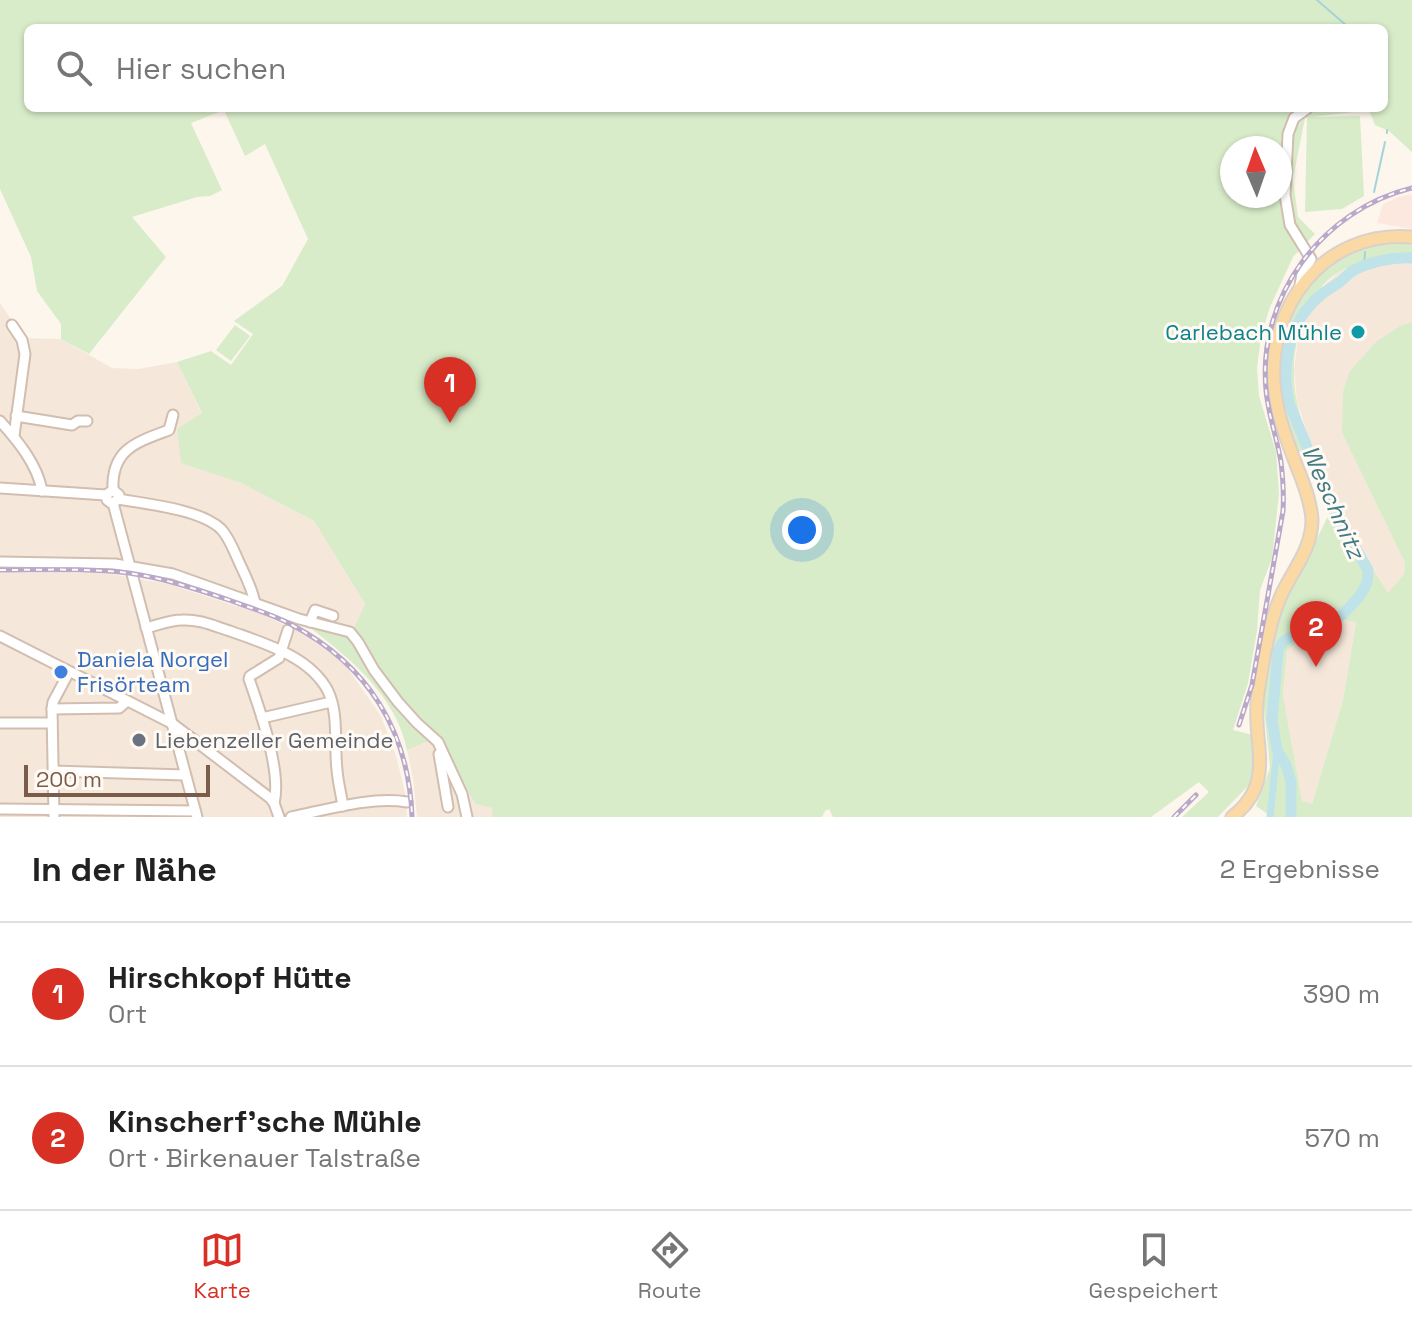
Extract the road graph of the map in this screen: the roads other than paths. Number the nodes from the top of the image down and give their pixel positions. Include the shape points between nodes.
1 (1302, 112) edge
2 (1412, 237) edge
3 (1300, 286) junction
4 (12, 325) dead end
5 (173, 415) dead end
6 (16, 416) junction
7 (0, 421) edge
8 (87, 421) dead end
9 (14, 436) junction
10 (0, 488) edge
11 (42, 491) junction
12 (113, 497) junction
13 (0, 562) edge
14 (129, 566) junction
15 (255, 603) junction
16 (333, 616) dead end
17 (310, 622) junction
18 (146, 628) junction
19 (288, 630) dead end
20 (0, 636) edge
21 (281, 651) junction
22 (69, 672) junction
23 (127, 701) junction
24 (331, 702) junction
25 (52, 709) junction
26 (262, 718) junction
27 (0, 723) edge
28 (52, 723) junction
29 (173, 724) junction
30 (442, 752) junction
31 (53, 771) junction
32 (185, 775) junction
33 (407, 802) dead end
34 (274, 803) junction
35 (343, 806) junction
36 (448, 807) dead end
37 (0, 809) edge
38 (54, 814) edge
39 (141, 814) edge
40 (196, 814) edge
41 (279, 817) edge
42 (291, 817) edge
43 (467, 817) edge
44 (1232, 817) edge

1 - 3 street via 1288,134 1285,195 1290,225 1311,259
2 - 3 main road via 1363,243 1329,259
3 - 44 main road via 1280,333 1274,391 1310,502 1311,532 1280,597 1268,642 1256,706 1260,776 1250,800
4 - 6 street via 25,354
5 - 12 street via 169,430 143,439 116,462
6 - 8 street via 72,425
6 - 9 street
7 - 9 street
9 - 11 street
10 - 11 street
11 - 12 street
12 - 14 street
12 - 15 street via 181,510 220,528
13 - 14 street
14 - 15 street via 173,574
14 - 18 street
15 - 17 street
16 - 17 street via 315,610
17 - 30 street via 350,632 398,702
18 - 21 street via 197,621
18 - 29 street
19 - 21 street
20 - 22 street
21 - 24 street via 311,670
21 - 26 street via 249,679
22 - 23 street
22 - 25 street
23 - 25 street via 119,708
23 - 29 street
24 - 26 street
24 - 35 street
25 - 28 street
26 - 34 street via 271,750
27 - 28 street
28 - 31 street
29 - 32 street
29 - 34 street
30 - 36 street via 438,756
30 - 43 street
31 - 32 street
31 - 38 street
32 - 40 street
33 - 35 street
34 - 41 street
35 - 42 street
37 - 38 street
38 - 39 street
39 - 40 street

